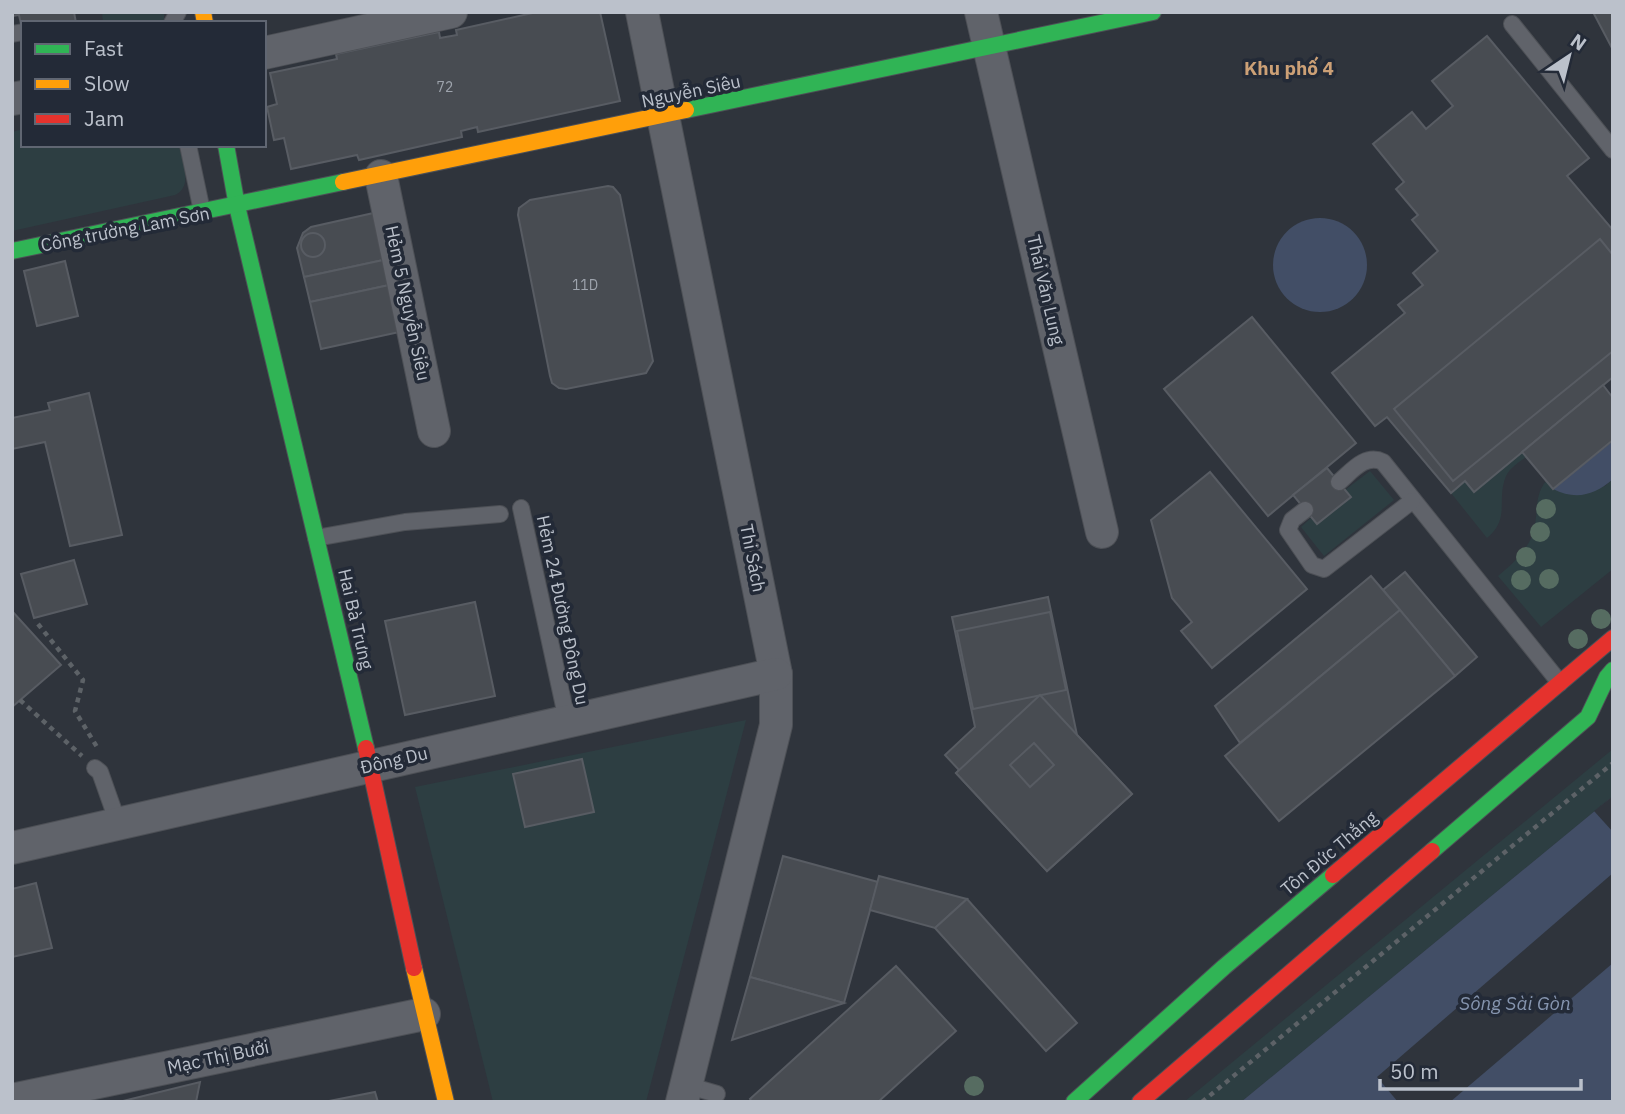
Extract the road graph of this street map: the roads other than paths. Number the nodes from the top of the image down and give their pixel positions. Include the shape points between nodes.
1 (451, 12) edge
2 (642, 12) edge
3 (981, 12) edge
4 (1153, 12) edge
5 (1512, 24) dead end
6 (990, 47) junction
7 (266, 53) edge
8 (663, 116) junction
9 (188, 147) edge
10 (226, 147) edge
11 (1613, 150) edge
12 (381, 176) junction
13 (237, 206) junction
14 (203, 213) junction
15 (12, 251) edge
16 (434, 431) dead end
17 (1339, 482) dead end
18 (1412, 500) junction
19 (521, 508) dead end
20 (1305, 510) dead end
21 (500, 514) dead end
22 (1102, 532) dead end
23 (316, 538) junction
24 (1613, 638) edge
25 (1613, 670) edge
26 (776, 674) junction
27 (1567, 691) junction
28 (1613, 697) edge
29 (1613, 714) edge
30 (1588, 717) junction
31 (567, 720) junction
32 (370, 765) junction
33 (97, 770) road end
34 (118, 823) junction
35 (12, 848) edge
36 (424, 1014) junction
37 (684, 1093) edge
38 (717, 1094) dead end
39 (12, 1100) edge
40 (446, 1102) edge
41 (1074, 1102) edge
42 (1140, 1102) edge

1 - 7 street
2 - 8 street, Thi Sách
3 - 6 street, Thái Văn Lung
4 - 6 main road, Nguyễn Siêu
5 - 11 lane
6 - 8 main road, Nguyễn Siêu
6 - 22 street, Thái Văn Lung
8 - 12 main road, Nguyễn Siêu
8 - 26 street, Thi Sách
9 - 14 lane
10 - 13 main road, Hai Bà Trưng
12 - 13 main road, Nguyễn Siêu
12 - 16 street, Hẻm 5 Nguyễn Siêu
13 - 14 main road, Công trường Lam Sơn
13 - 23 main road, Hai Bà Trưng
14 - 15 main road, Công trường Lam Sơn
17 - 18 lane via 1365,461 1378,460
18 - 20 lane via 1324,569 1312,565 1288,530
18 - 27 lane
19 - 31 lane, Hẻm 24 Đường Đông Du
21 - 23 lane via 405,522
23 - 32 main road, Hai Bà Trưng
24 - 27 main road, Tôn Đức Thắng
25 - 30 main road
26 - 31 street, Đông Du
26 - 37 street, Thi Sách via 776,724
27 - 30 main road
27 - 41 main road, Tôn Đức Thắng via 1224,967
28 - 30 main road
29 - 30 main road
30 - 42 main road
31 - 32 street, Đông Du
32 - 34 street, Đông Du
32 - 36 main road, Hai Bà Trưng
33 - 34 lane
34 - 35 street, Đông Du
36 - 39 street, Mạc Thị Bưởi
36 - 40 main road, Hai Bà Trưng
37 - 38 lane

